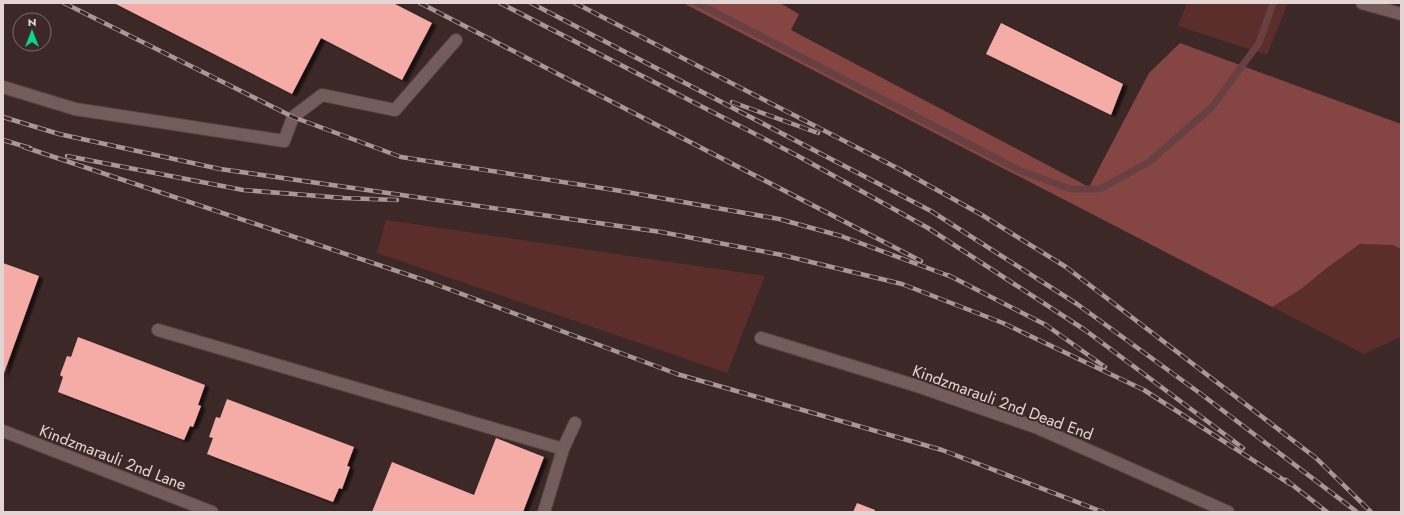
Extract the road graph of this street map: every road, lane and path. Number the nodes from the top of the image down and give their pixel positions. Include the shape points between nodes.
1 (1362, 3) edge
2 (1401, 14) edge
3 (456, 40) dead end
4 (3, 87) edge
5 (158, 330) dead end
6 (761, 338) dead end
7 (575, 423) dead end
8 (3, 431) edge
9 (563, 449) junction
10 (212, 512) edge
11 (544, 512) edge
12 (1228, 512) edge

1 - 2 street
3 - 4 street via 395,110 322,95 293,117 284,141 75,109
5 - 9 street
6 - 12 street, Kindzmarauli 2nd Dead End via 918,386 1038,428
7 - 9 street
8 - 10 street, Kindzmarauli 2nd Lane
9 - 11 street

